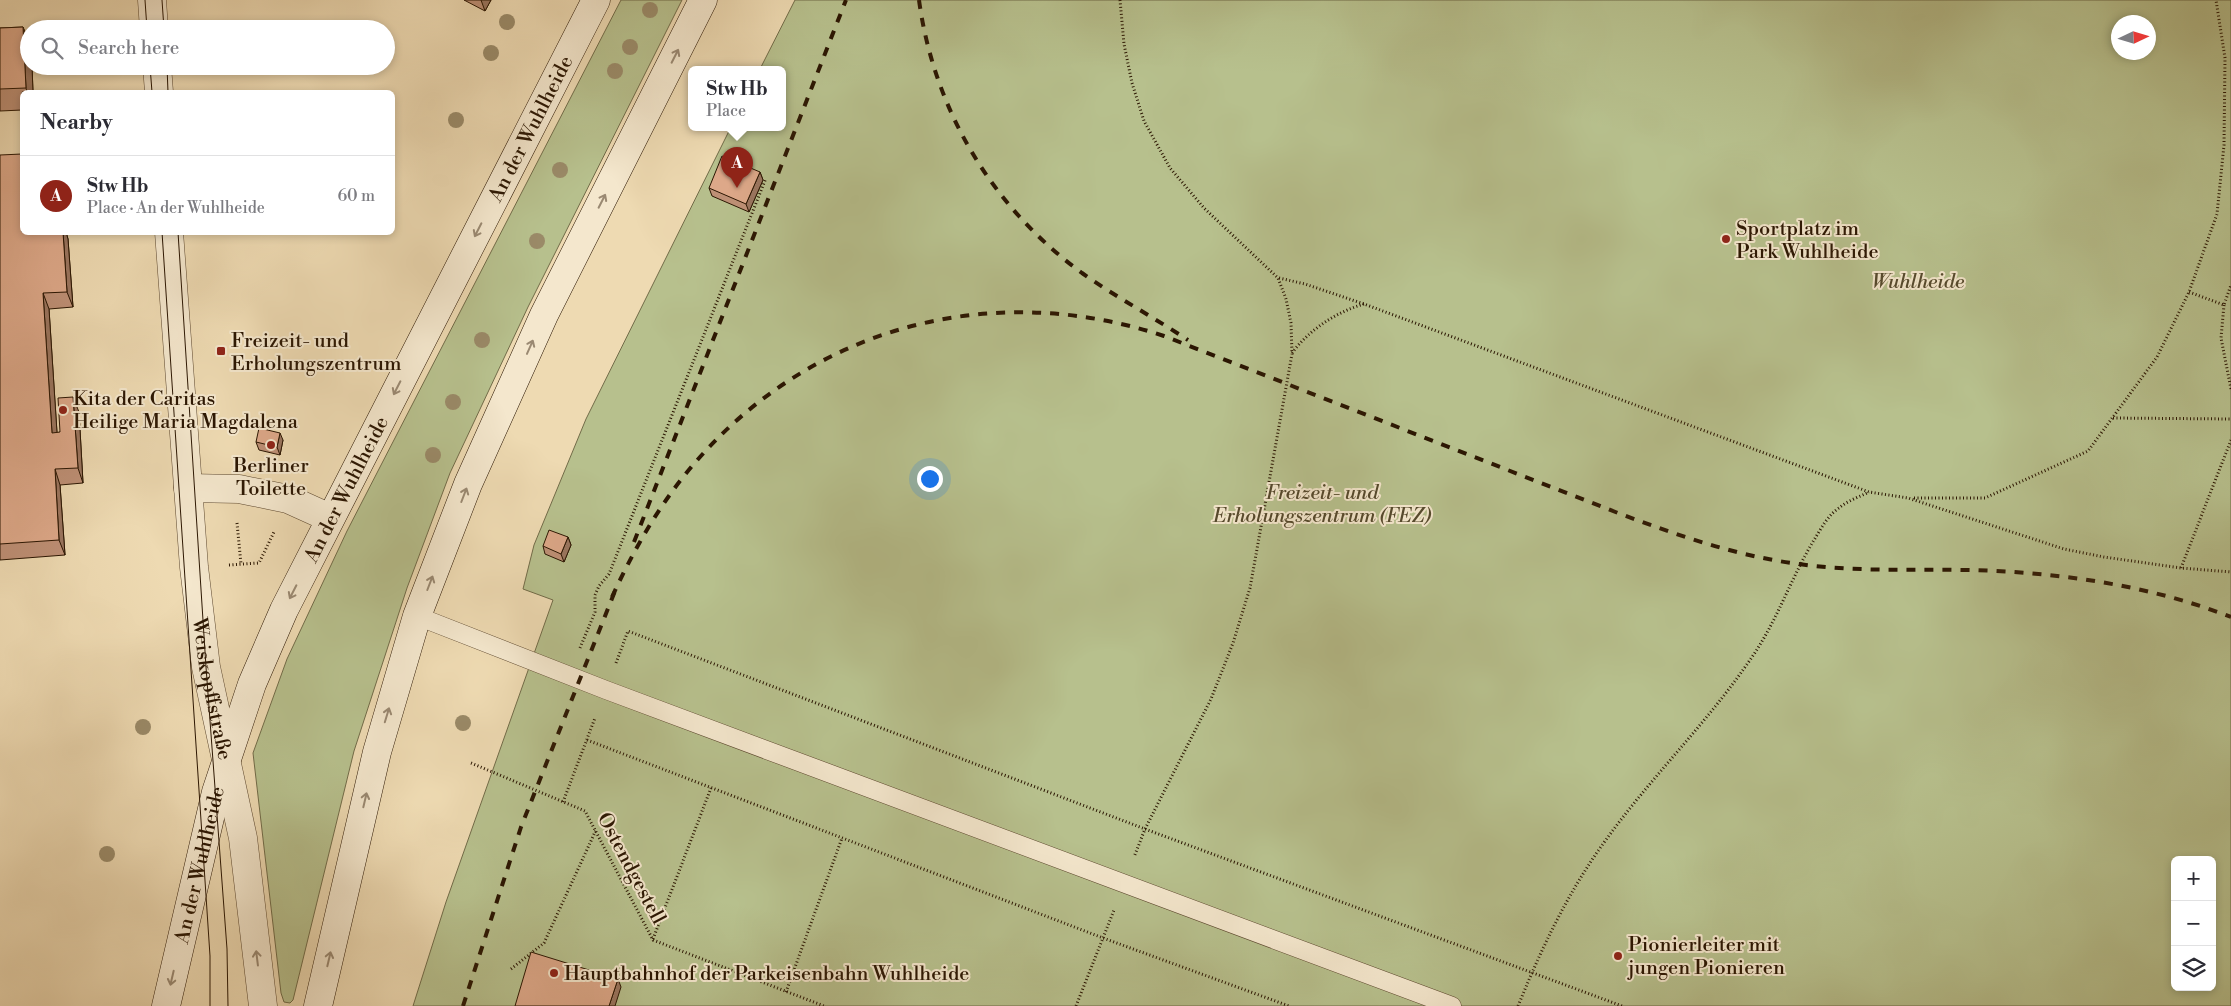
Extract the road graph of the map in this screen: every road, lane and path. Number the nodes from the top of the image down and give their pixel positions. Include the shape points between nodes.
1 (152, 0) edge
2 (596, 0) edge
3 (703, 0) edge
4 (1120, 0) edge
5 (2216, 0) edge
6 (153, 20) edge
7 (158, 75) edge
8 (159, 90) edge
9 (766, 178) dead end
10 (169, 235) edge
11 (1278, 278) junction
12 (2231, 285) edge
13 (2189, 292) junction
14 (1364, 304) junction
15 (2224, 305) junction
16 (1292, 354) junction
17 (2231, 389) edge
18 (2112, 418) junction
19 (2231, 419) edge
20 (2231, 440) edge
21 (188, 488) junction
22 (1869, 492) junction
23 (1908, 498) junction
24 (330, 518) junction
25 (237, 519) dead end
26 (277, 525) dead end
27 (241, 564) junction
28 (229, 565) dead end
29 (2181, 568) junction
30 (2231, 572) edge
31 (417, 616) junction
32 (569, 676) junction
33 (606, 690) junction
34 (586, 740) junction
35 (226, 760) junction
36 (471, 763) dead end
37 (711, 788) junction
38 (563, 802) junction
39 (1145, 829) junction
40 (596, 830) junction
41 (842, 838) junction
42 (1124, 883) junction
43 (1103, 938) junction
44 (653, 940) junction
45 (510, 969) dead end
46 (1532, 972) junction
47 (786, 992) junction
48 (166, 1006) edge
49 (263, 1006) edge
50 (318, 1006) edge
51 (824, 1006) edge
52 (1076, 1006) edge
53 (1290, 1006) edge
54 (1452, 1006) edge
55 (1518, 1006) edge
56 (1622, 1006) edge

1 - 6 main road
2 -> 24 main road, An der Wuhlheide
31 -> 3 main road via 468,484 544,315
4 - 11 path via 1132,83 1144,121 1170,168 1204,208
5 - 13 path via 2225,58 2224,145 2217,214
7 - 8 main road
9 - 32 path via 610,574 598,586 595,612
10 - 21 main road, Weiskopffstraße
11 - 14 path
11 - 16 path via 1291,322
12 - 15 path
13 - 15 path
13 - 18 path via 2157,357
14 - 16 path via 1346,309 1303,338
14 - 22 path
15 - 17 path via 2222,338
16 - 39 path via 1250,588 1236,634 1211,699
18 - 19 path
18 - 23 path via 2088,451 1985,498
20 - 29 path
21 - 24 main road via 240,489 288,499
21 - 35 main road, Weiskopffstraße via 206,668
22 - 23 path
22 - 46 path via 1839,507 1826,520 1753,656 1604,843 1564,904
23 - 29 path via 2064,549
24 -> 35 main road, An der Wuhlheide via 284,610 252,684
25 - 27 path
26 - 27 path via 259,563
27 - 28 path
29 - 30 path
31 - 32 lane
50 -> 31 main road via 376,752
32 - 33 lane
33 - 34 path
33 - 39 path via 628,631
33 - 42 lane
34 - 37 path
34 - 38 path
35 -> 48 main road, An der Wuhlheide via 210,811
49 -> 35 main road, Weiskopffstraße via 243,838
36 - 38 path, Ostendgestell
37 - 41 path
37 - 44 path
38 - 40 path, Ostendgestell via 585,811
39 - 42 path
39 - 46 path
40 - 44 path, Ostendgestell
40 - 45 path via 544,943
41 - 43 path
41 - 47 path
42 - 54 lane
43 - 52 path
43 - 53 path
44 - 47 path, Ostendgestell
46 - 55 path
46 - 56 path
47 - 51 path, Ostendgestell

